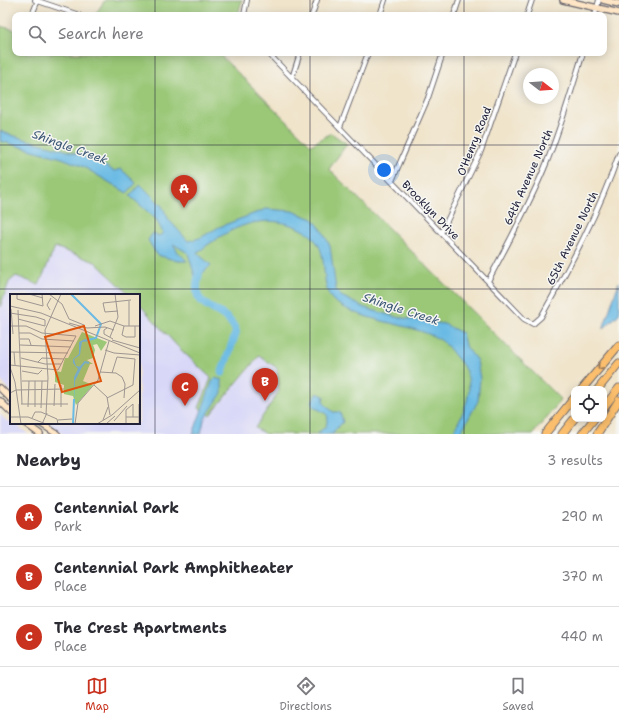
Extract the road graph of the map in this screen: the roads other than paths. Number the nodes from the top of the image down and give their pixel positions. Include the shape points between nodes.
1 (37, 0) edge
2 (248, 0) edge
3 (317, 0) edge
4 (385, 0) edge
5 (459, 0) edge
6 (532, 0) edge
7 (563, 0) edge
8 (600, 0) edge
9 (603, 0) edge
10 (619, 4) edge
11 (597, 8) junction
12 (33, 12) edge
13 (71, 12) edge
14 (245, 12) edge
15 (313, 12) edge
16 (381, 12) edge
17 (455, 12) edge
18 (528, 12) edge
19 (596, 12) edge
20 (619, 13) edge
21 (271, 56) edge
22 (299, 56) edge
23 (367, 56) edge
24 (442, 56) edge
25 (514, 56) edge
26 (582, 56) edge
27 (292, 78) junction
28 (340, 128) junction
29 (619, 154) edge
30 (392, 181) junction
31 (441, 233) junction
32 (488, 281) junction
33 (533, 324) joint
34 (619, 345) edge
35 (619, 363) edge
36 (585, 386) edge
37 (600, 386) edge
38 (0, 388) edge
39 (619, 388) edge
40 (10, 398) edge
41 (619, 400) edge
42 (0, 401) edge
43 (571, 402) edge
44 (607, 402) edge
45 (10, 411) edge
46 (572, 422) edge
47 (592, 422) edge
48 (26, 424) edge
49 (42, 424) edge
50 (40, 434) edge
51 (57, 434) edge
52 (544, 434) edge
53 (562, 434) edge
54 (582, 434) edge
55 (597, 434) edge

1 - 12 street
1 - 13 street
2 - 14 street
3 - 15 street
4 - 16 street
5 - 17 street
6 - 18 street
7 - 11 street
8 - 11 street
9 - 10 street
11 - 19 street
11 - 20 street
21 - 27 street, Brooklyn Drive
22 - 27 street
23 - 28 street
24 - 30 street via 428,98
25 - 31 street, O'Henry Road via 481,151
26 - 32 street, 64th Avenue North via 544,169 530,202
27 - 28 street, Brooklyn Drive
28 - 30 street, Brooklyn Drive
29 - 33 street, 65th Avenue North via 603,197 578,250 541,317
30 - 31 street, Brooklyn Drive
31 - 32 street, Brooklyn Drive
32 - 33 street, Brooklyn Drive via 524,319
34 -> 36 highway
35 - 37 highway
38 - 40 street
39 - 44 highway
41 - 55 highway
42 - 45 street
43 - 52 highway
46 - 53 highway
47 - 54 highway
48 - 50 street
49 - 51 street

